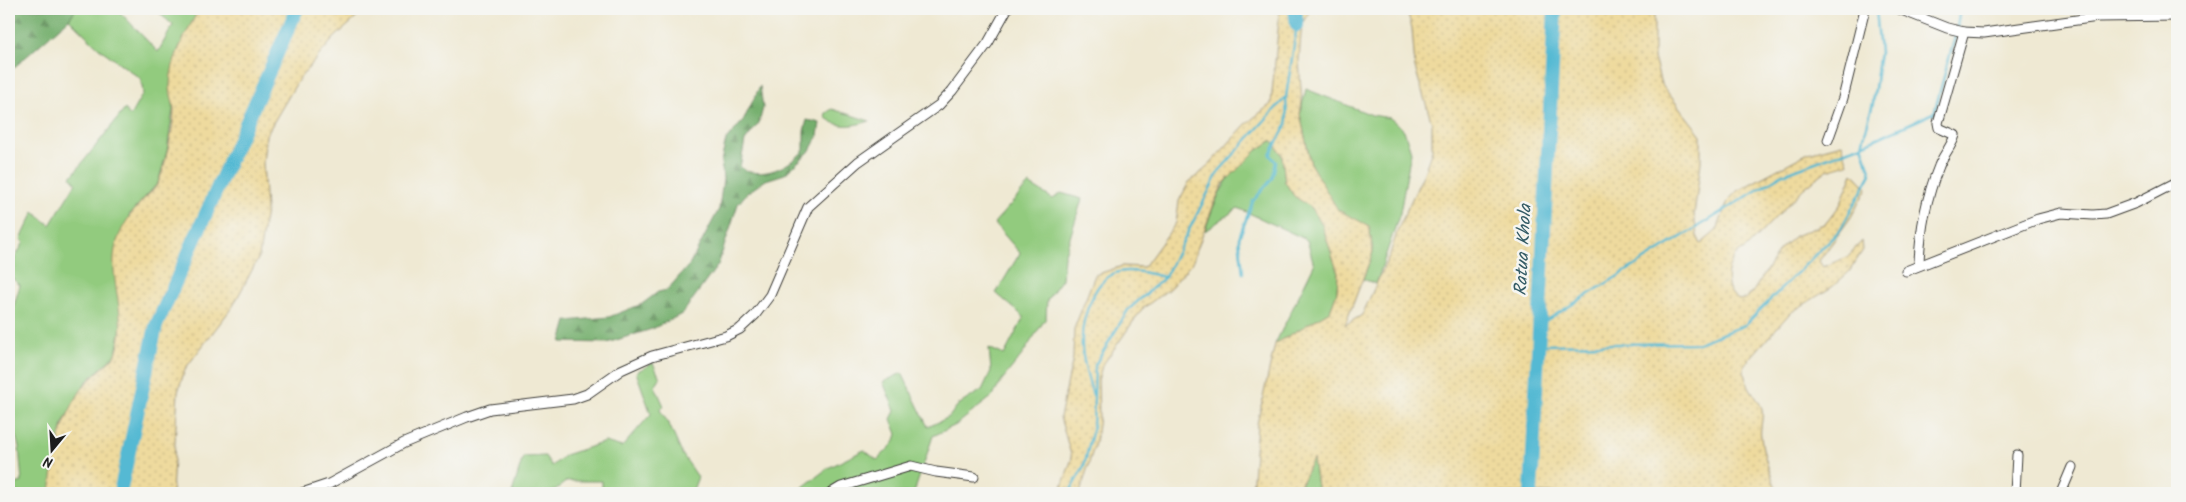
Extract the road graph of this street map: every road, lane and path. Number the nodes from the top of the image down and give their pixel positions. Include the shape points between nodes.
1 (1007, 9) edge
2 (1865, 9) edge
3 (1898, 9) edge
4 (2156, 12) edge
5 (2177, 16) edge
6 (1964, 32) junction
7 (1828, 140) dead end
8 (2177, 182) edge
9 (1919, 264) junction
10 (1906, 271) dead end
11 (2017, 455) dead end
12 (2072, 467) dead end
13 (974, 477) dead end
14 (302, 493) edge
15 (831, 493) edge
16 (2015, 493) edge
17 (2061, 493) edge

1 - 14 street via 988,43 939,105 858,162 808,207 770,295 740,329 726,336 652,356 621,370 587,394 572,399 490,409 467,417 404,443 329,484
2 - 7 street via 1844,98
3 - 6 street
4 - 5 street
4 - 6 street via 1984,33
6 - 9 street via 1938,123 1939,128 1955,135 1932,184 1920,233
8 - 9 street via 2106,214 2061,213 2038,219
9 - 10 street
11 - 16 street
12 - 17 street
13 - 15 street via 911,466

